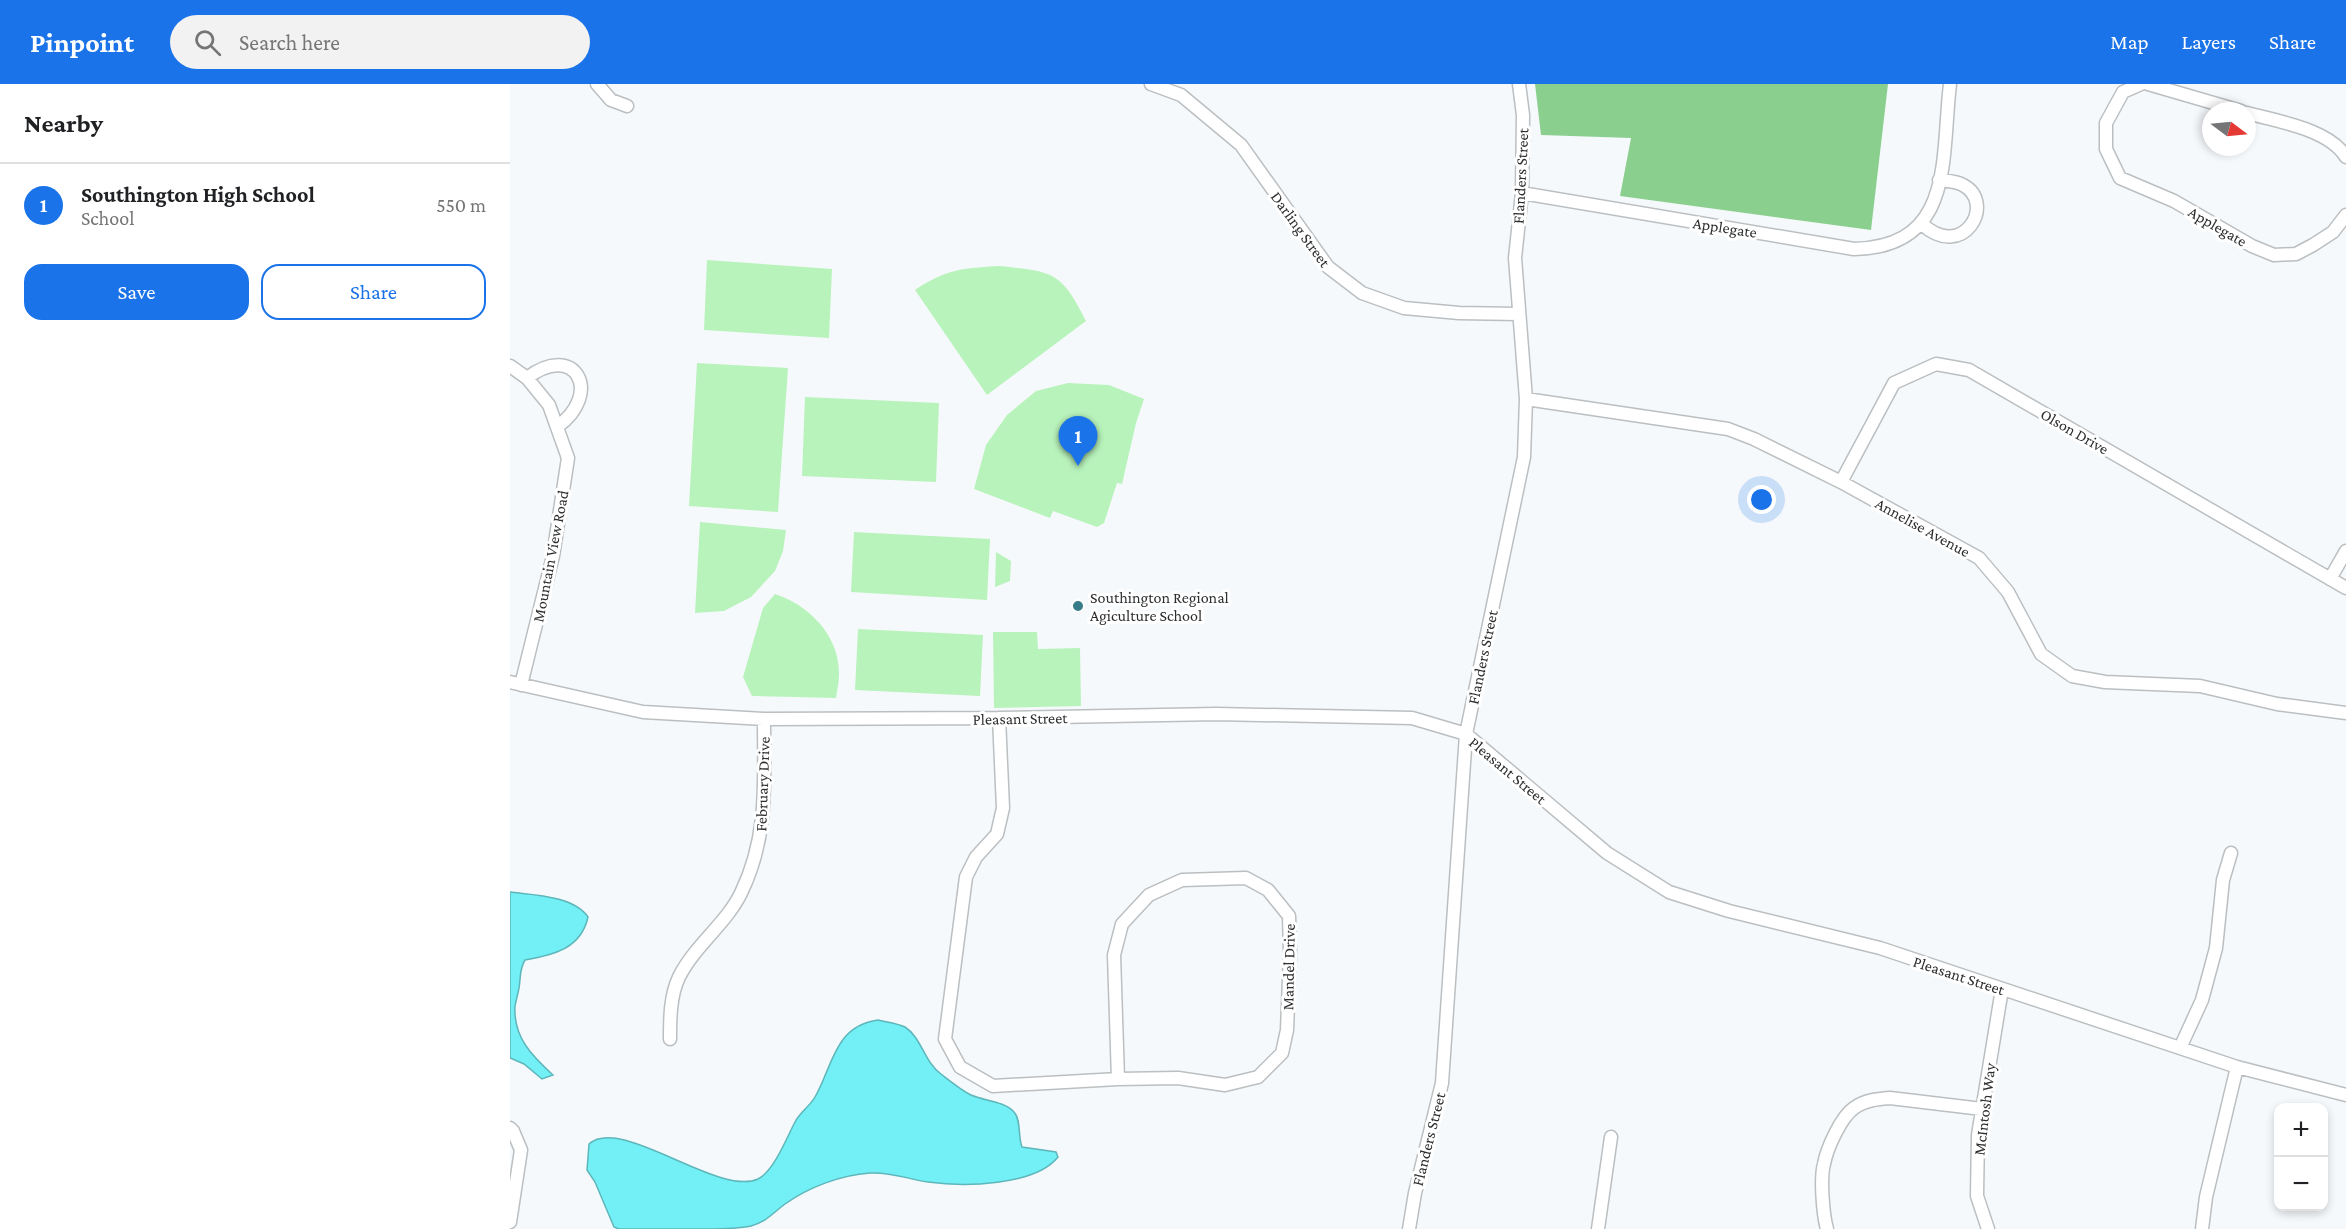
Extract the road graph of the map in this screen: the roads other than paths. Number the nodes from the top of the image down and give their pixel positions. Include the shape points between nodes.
1 (597, 84) edge
2 (1151, 84) edge
3 (1518, 84) edge
4 (1950, 84) edge
5 (2141, 84) edge
6 (2148, 84) edge
7 (2210, 102) edge
8 (627, 106) dead end
9 (2256, 116) edge
10 (2346, 157) edge
11 (1940, 180) junction
12 (1522, 193) junction
13 (2346, 215) edge
14 (1922, 224) junction
15 (1519, 314) junction
16 (510, 366) edge
17 (527, 378) junction
18 (1526, 399) junction
19 (557, 427) junction
20 (1841, 482) junction
21 (2346, 551) edge
22 (2330, 579) junction
23 (2346, 588) edge
24 (515, 684) edge
25 (2346, 713) edge
26 (764, 718) junction
27 (999, 718) junction
28 (1466, 734) junction
29 (2231, 853) dead end
30 (2002, 989) junction
31 (670, 1040) dead end
32 (2180, 1048) junction
33 (2236, 1067) junction
34 (1118, 1079) junction
35 (2346, 1095) edge
36 (1982, 1109) junction
37 (510, 1128) edge
38 (1611, 1137) dead end
39 (510, 1222) edge
40 (1409, 1229) edge
41 (1598, 1229) edge
42 (1827, 1229) edge
43 (1988, 1229) edge
44 (2202, 1229) edge

1 - 8 street via 610,99
2 - 15 street, Darling Street via 1181,95 1241,145 1328,267 1362,293 1404,308
3 - 12 street, Flanders Street via 1523,115
4 - 11 street, Applegate
5 - 13 street, Applegate via 2123,92 2106,123 2106,149 2120,178 2174,201 2274,255 2296,254 2313,245 2333,232
6 - 7 street
9 - 10 street via 2314,132
11 - 14 street, Applegate via 1934,204
11 - 14 street via 1970,190 1976,202 1974,222 1963,233 1948,238
12 - 14 street, Applegate via 1854,249 1895,242
12 - 15 street, Flanders Street via 1515,258
15 - 18 street, Flanders Street
16 - 17 street, Mountain View Road
17 - 19 street, Mountain View Road via 549,405
17 - 19 street via 547,366 566,367 581,383 580,400 569,418
18 - 20 street, Annelise Avenue via 1728,429
18 - 28 street, Flanders Street via 1524,457
19 - 24 street, Mountain View Road via 568,458 555,547
20 - 22 street, Olson Drive via 1894,383 1936,364 1969,370
20 - 25 street, Annelise Avenue via 1979,558 2008,591 2042,654 2072,676 2105,682 2200,686 2277,704
21 - 22 street
22 - 23 street, Olson Drive
24 - 26 street, Pleasant Street via 643,712
26 - 27 street, Pleasant Street
26 - 31 street, February Drive via 763,828 757,851 741,894 728,915 678,978 670,1015
27 - 28 street, Pleasant Street via 1216,714 1412,718
27 - 34 street, Mandel Drive via 1003,808 997,834 976,857 966,877 945,1039 960,1067 993,1086
28 - 30 street, Pleasant Street via 1607,853 1669,892 1880,948
28 - 40 street, Flanders Street via 1442,1083
29 - 32 street via 2223,880 2216,948 2202,1000
30 - 32 street, Pleasant Street
30 - 36 street, McIntosh Way
32 - 33 street, Pleasant Street
33 - 35 street, Pleasant Street
33 - 44 street
34 - 34 street, Mandel Drive via 1178,1078 1225,1085 1258,1077 1282,1053 1287,1029 1289,916 1268,890 1246,878 1182,880 1149,895 1122,924 1114,955
36 - 42 street via 1890,1098 1854,1108 1840,1124 1823,1165
36 - 43 street, McIntosh Way via 1977,1196
37 - 39 street via 521,1150
38 - 41 street

